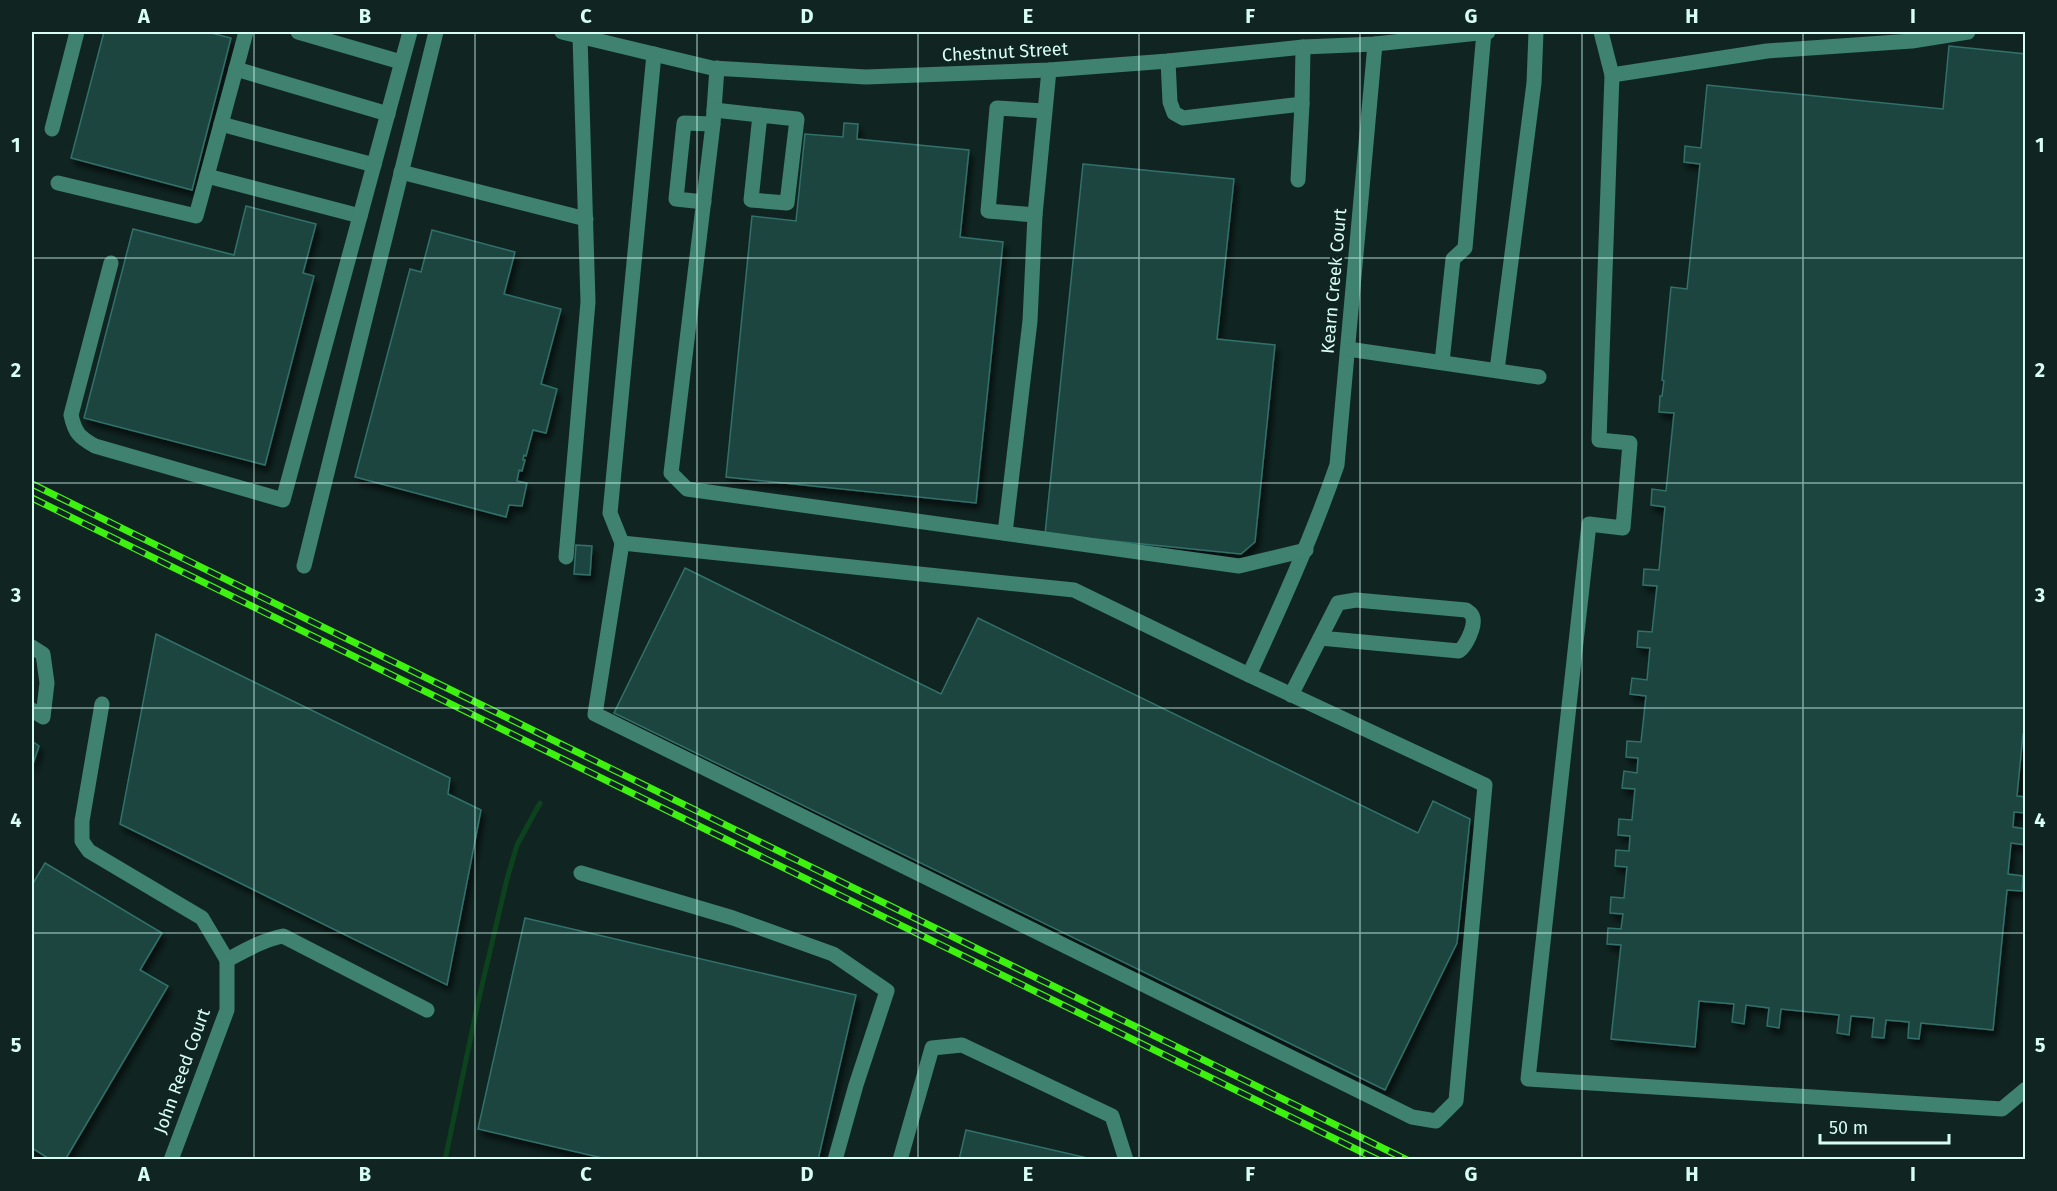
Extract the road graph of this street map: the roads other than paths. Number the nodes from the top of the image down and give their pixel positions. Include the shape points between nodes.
1 (77, 32) edge
2 (246, 32) edge
3 (298, 32) edge
4 (410, 32) edge
5 (436, 32) edge
6 (562, 32) edge
7 (1486, 32) edge
8 (1536, 32) edge
9 (1601, 32) edge
10 (1968, 32) edge
11 (580, 36) junction
12 (1375, 45) junction
13 (1303, 47) junction
14 (654, 54) junction
15 (1168, 61) junction
16 (402, 62) junction
17 (717, 68) junction
18 (236, 69) junction
19 (1049, 70) junction
20 (1612, 75) junction
21 (1302, 104) junction
22 (1044, 111) junction
23 (388, 114) junction
24 (760, 115) junction
25 (713, 117) junction
26 (221, 124) junction
27 (52, 129) dead end
28 (374, 165) junction
29 (401, 172) junction
30 (207, 176) junction
31 (1298, 180) dead end
32 (58, 183) dead end
33 (704, 202) junction
34 (1035, 215) junction
35 (360, 216) junction
36 (586, 219) junction
37 (111, 262) dead end
38 (1348, 349) junction
39 (1442, 362) junction
40 (1497, 370) junction
41 (1539, 377) dead end
42 (1005, 533) junction
43 (622, 543) junction
44 (1306, 550) junction
45 (566, 557) dead end
46 (304, 566) dead end
47 (1320, 638) junction
48 (32, 646) edge
49 (1249, 675) junction
50 (1291, 695) junction
51 (102, 704) dead end
52 (32, 710) edge
53 (581, 873) dead end
54 (227, 960) junction
55 (427, 1010) dead end
56 (2025, 1089) edge
57 (171, 1160) edge
58 (835, 1160) edge
59 (900, 1160) edge
60 (1126, 1160) edge

1 - 27 street
2 - 18 street
3 - 16 street
4 - 16 street
5 - 29 street
6 - 11 street, Chestnut Street
7 - 12 street, Chestnut Street
7 - 39 street via 1465,248 1453,259
8 - 40 street via 1534,83
9 - 20 street
10 - 20 street via 1912,41 1767,51
11 - 14 street, Chestnut Street
11 - 36 street
12 - 13 street, Chestnut Street
12 - 38 street, Kearn Creek Court
13 - 15 street, Chestnut Street
13 - 21 street
14 - 17 street, Chestnut Street
14 - 43 street via 610,513
15 - 19 street, Chestnut Street
15 - 21 street via 1170,102 1174,113 1183,118
16 - 23 street
17 - 19 street, Chestnut Street via 866,77
17 - 25 street
18 - 23 street
18 - 26 street
19 - 22 street
20 - 56 street via 1599,440 1630,443 1624,517 1623,528 1589,524 1528,1079 2002,1109
21 - 31 street
22 - 34 street
22 - 34 street via 997,108 988,211
23 - 28 street
24 - 24 street via 751,200 787,203 797,119
24 - 25 street
25 - 33 street
25 - 33 street via 684,123 676,200
26 - 28 street
26 - 30 street
28 - 35 street
29 - 36 street
29 - 46 street
30 - 32 street via 196,216
30 - 35 street
33 - 42 street via 671,473 687,489
34 - 42 street via 1030,321
35 - 37 street via 283,500 95,446 81,438 71,415
36 - 45 street via 588,302
38 - 39 street
38 - 44 street, Kearn Creek Court via 1337,465
39 - 40 street
40 - 41 street
42 - 44 street via 1239,566
43 - 49 street via 1074,590
43 - 50 street via 596,714 1412,1118 1436,1121 1456,1101 1485,785
44 - 49 street, Kearn Creek Court
47 - 47 street via 1459,651 1465,647 1474,620 1466,610 1346,601 1338,603
47 - 50 street
48 - 52 street via 43,654 46,683 44,717
49 - 50 street
51 - 54 street via 81,821 81,842 89,851 202,918
53 - 58 street via 733,918 833,954 887,991
54 - 55 street via 283,936
54 - 57 street, John Reed Court via 227,1010
59 - 60 street via 932,1048 963,1045 1112,1116

